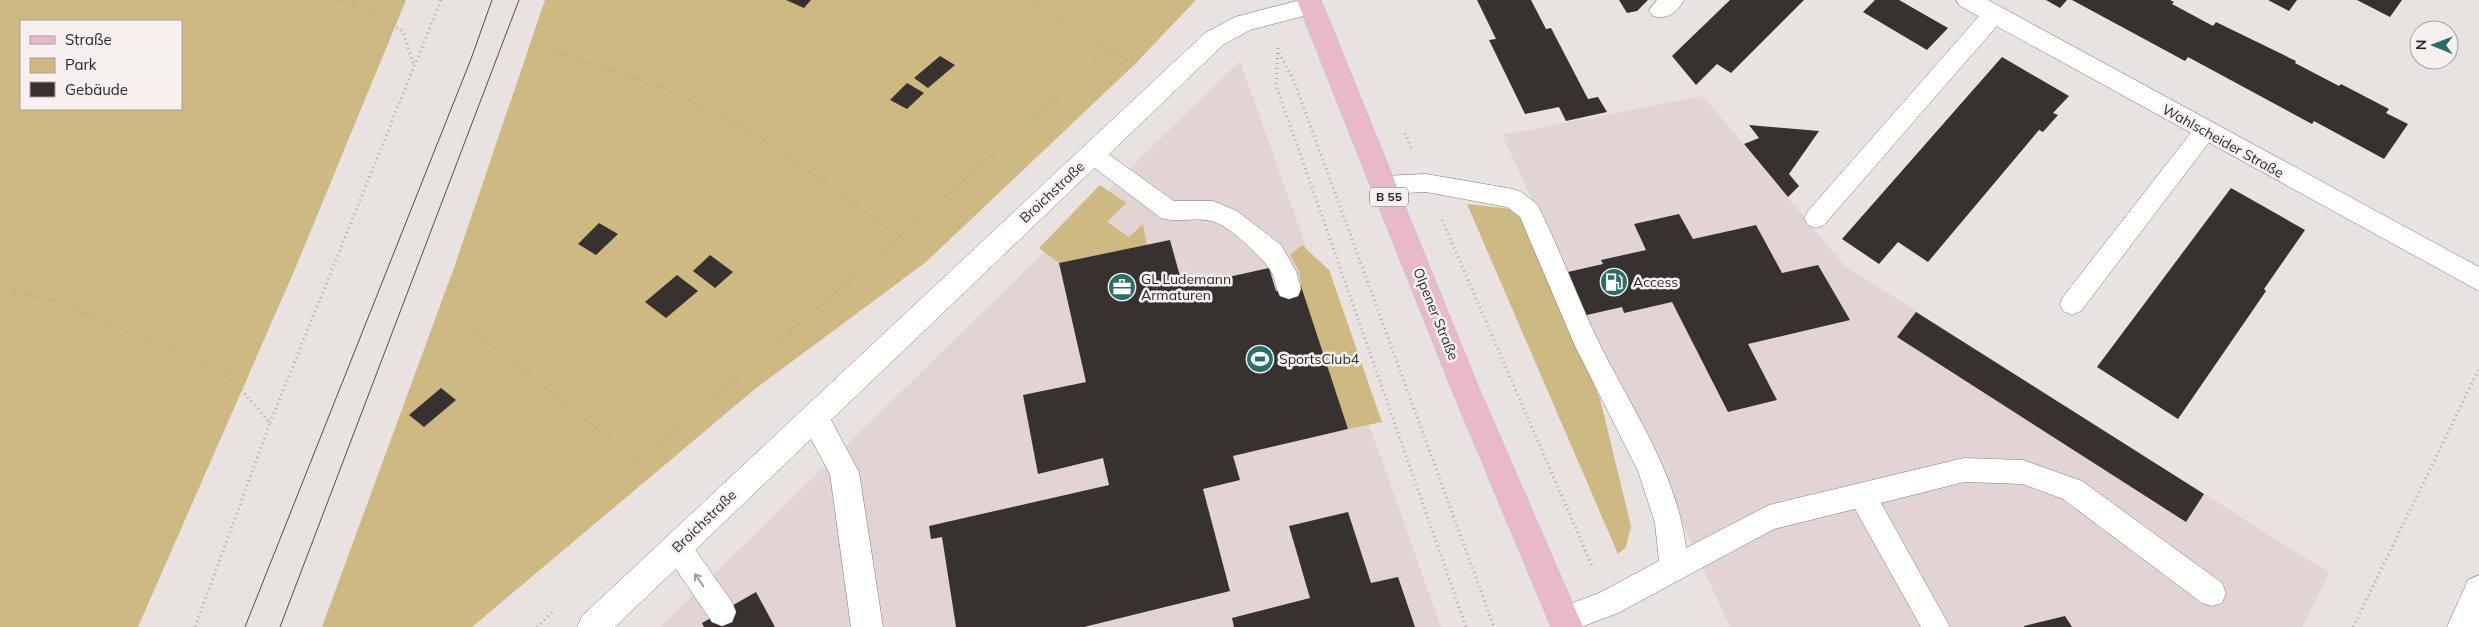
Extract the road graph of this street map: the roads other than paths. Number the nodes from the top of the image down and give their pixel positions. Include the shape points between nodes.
1 (1968, 0) edge
2 (1310, 3) edge
3 (1994, 14) junction
4 (2205, 131) junction
5 (1092, 154) junction
6 (1384, 185) junction
7 (1816, 218) dead end
8 (2479, 280) edge
9 (1289, 289) dead end
10 (2072, 304) dead end
11 (814, 416) junction
12 (1862, 495) junction
13 (677, 547) junction
14 (1674, 566) junction
15 (2479, 590) edge
16 (2212, 593) dead end
17 (722, 612) dead end
18 (1566, 624) edge
19 (593, 627) edge
20 (867, 627) edge
21 (1936, 627) edge
22 (2463, 627) edge

1 - 3 street, Wahlscheider Straße
2 - 5 street, Broichstraße via 1227,30
2 - 6 main road, Olpener Straße / B 55
3 - 4 street, Wahlscheider Straße
3 - 7 lane
4 - 8 street, Wahlscheider Straße
4 - 10 lane
5 - 9 lane via 1169,211 1213,211 1229,218 1272,252 1284,271
5 - 11 street, Broichstraße
6 - 14 lane via 1426,183 1513,199 1529,211 1588,346 1651,469 1669,523
6 - 18 main road, Olpener Straße / B 55 via 1465,388
11 - 13 street, Broichstraße
11 - 20 street via 844,472
12 - 14 lane via 1769,518
12 - 16 lane via 1964,470 2023,472 2072,490
12 - 21 lane
17 -> 13 lane
13 - 19 street, Broichstraße
14 - 18 lane
15 - 22 street

